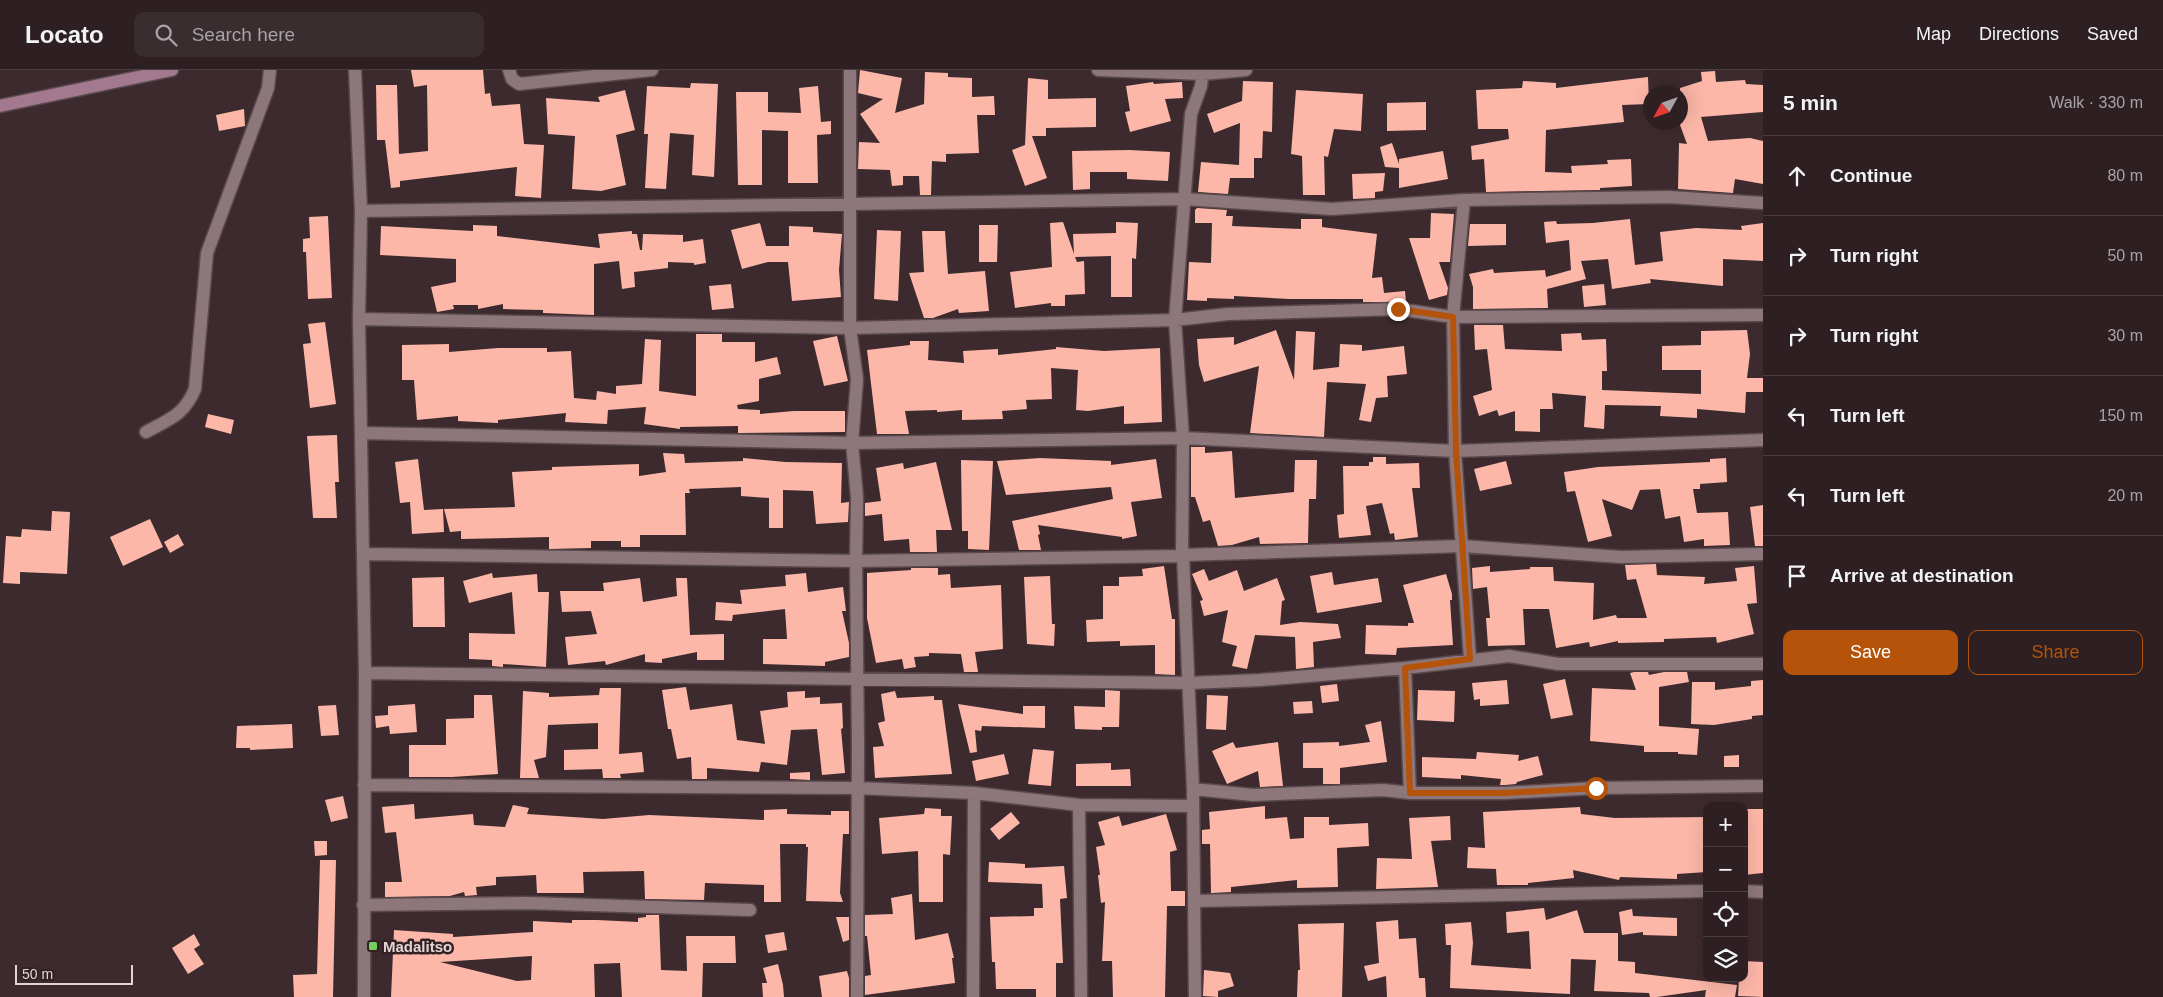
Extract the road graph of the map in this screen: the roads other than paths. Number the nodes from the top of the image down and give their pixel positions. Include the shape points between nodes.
1 (172, 70) edge
2 (270, 70) edge
3 (355, 70) edge
4 (509, 70) edge
5 (652, 70) edge
6 (850, 70) edge
7 (1098, 70) edge
8 (1246, 70) edge
9 (1203, 72) edge
10 (0, 106) edge
11 (1185, 198) junction
12 (1464, 200) junction
13 (849, 203) junction
14 (1763, 203) edge
15 (361, 211) junction
16 (1763, 315) edge
17 (1453, 317) junction
18 (359, 319) junction
19 (1175, 320) junction
20 (850, 328) junction
21 (146, 432) dead end
22 (361, 433) junction
23 (1184, 438) junction
24 (1763, 440) edge
25 (852, 443) junction
26 (1456, 451) junction
27 (1462, 546) junction
28 (363, 554) junction
29 (1763, 554) edge
30 (1183, 555) junction
31 (856, 561) junction
32 (1470, 659) junction
33 (1763, 664) edge
34 (1405, 668) junction
35 (365, 673) junction
36 (858, 678) junction
37 (1190, 683) junction
38 (364, 785) junction
39 (1763, 786) edge
40 (857, 788) junction
41 (1193, 790) junction
42 (974, 793) junction
43 (1410, 793) junction
44 (1079, 805) junction
45 (1193, 806) junction
46 (1703, 891) edge
47 (1748, 891) edge
48 (1763, 892) edge
49 (1194, 901) junction
50 (364, 905) junction
51 (750, 910) dead end
52 (364, 997) edge
53 (856, 997) edge
54 (973, 997) edge
55 (1081, 997) edge
56 (1195, 997) edge

1 - 10 street
2 - 21 street via 268,88 207,253 195,389 188,404 176,415
3 - 15 street
4 - 5 street via 512,79 519,84
6 - 13 street
7 - 9 street
8 - 9 street
9 - 11 street via 1190,114
11 - 12 street via 1332,209
11 - 13 street
11 - 19 street
12 - 14 street via 1669,197
12 - 17 street
13 - 15 street
13 - 20 street
15 - 18 street
16 - 17 street
17 - 19 street via 1398,309 1228,314
17 - 26 street
18 - 20 street
18 - 22 street
19 - 20 street
19 - 23 street
20 - 25 street via 857,379
22 - 25 street
22 - 28 street
23 - 25 street
23 - 26 street
23 - 30 street
24 - 26 street
25 - 31 street via 857,497
26 - 27 street
27 - 29 street via 1621,557
27 - 30 street
27 - 32 street
28 - 31 street
28 - 35 street
30 - 31 street
30 - 37 street
31 - 36 street
32 - 33 street via 1509,656 1558,664
32 - 34 street
34 - 37 street
34 - 43 street
35 - 36 street
35 - 38 street
36 - 37 street
36 - 40 street
37 - 41 street
38 - 40 street
38 - 50 street
39 - 43 street
40 - 42 street
40 - 53 street
41 - 43 street via 1252,795 1384,790
41 - 45 street
42 - 44 street
42 - 54 street
44 - 45 street
44 - 55 street
45 - 49 street
46 - 49 street
47 - 48 street
49 - 56 street
50 - 51 street via 527,903
50 - 52 street

